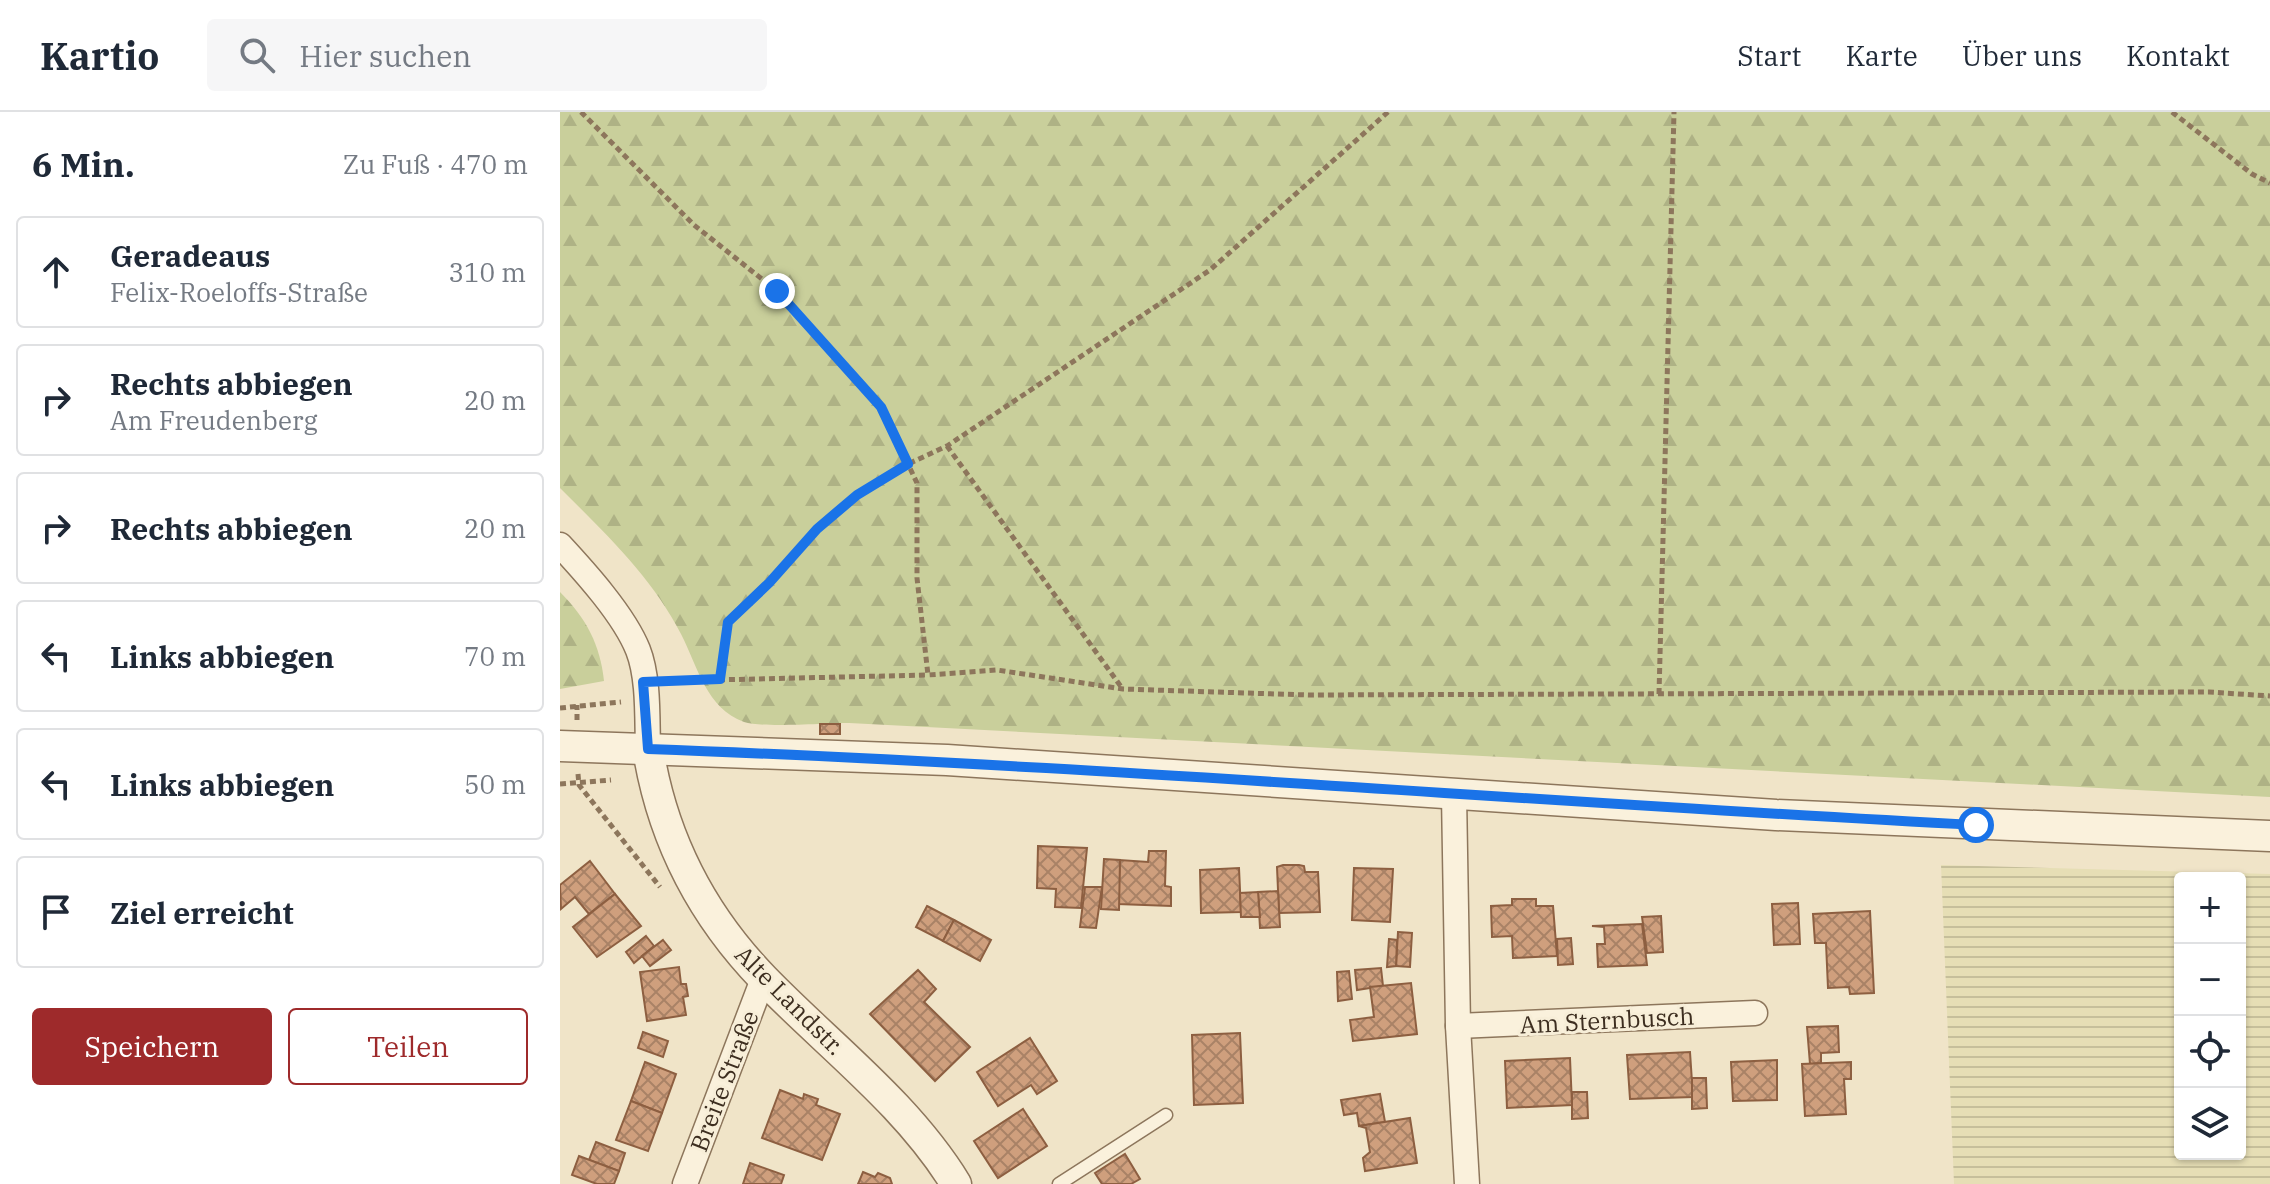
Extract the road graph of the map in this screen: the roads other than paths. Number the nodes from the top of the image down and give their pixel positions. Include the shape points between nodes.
1 (560, 545) edge
2 (560, 746) edge
3 (648, 749) junction
4 (1454, 795) junction
5 (2270, 836) edge
6 (763, 979) junction
7 (1755, 1013) dead end
8 (1458, 1026) junction
9 (1166, 1115) dead end
10 (685, 1184) edge
11 (956, 1184) edge
12 (1059, 1184) edge
13 (1467, 1184) edge

1 - 3 street via 594,581 638,650
2 - 3 street
3 - 4 street via 947,760
3 - 6 street, Alte Landstr. via 652,778 684,868
4 - 5 street
4 - 8 street
6 - 10 street, Breite Straße
6 - 11 street, Alte Landstr. via 908,1121
7 - 8 street, Am Sternbusch
8 - 13 street
9 - 12 lane

